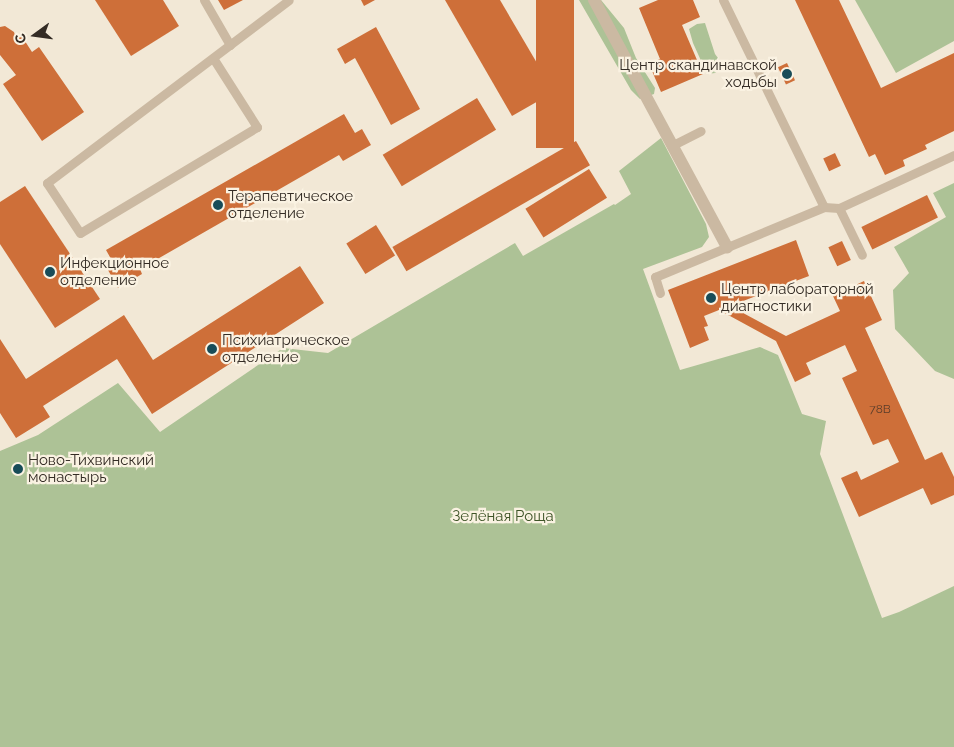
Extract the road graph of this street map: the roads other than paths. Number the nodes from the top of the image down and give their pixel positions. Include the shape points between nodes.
1 (204, 0) edge
2 (289, 0) edge
3 (594, 0) edge
4 (723, 0) edge
5 (230, 45) junction
6 (213, 58) junction
7 (701, 130) dead end
8 (673, 145) junction
9 (954, 155) edge
10 (824, 207) junction
11 (839, 208) junction
12 (727, 247) junction
13 (862, 255) dead end
14 (660, 293) dead end

1 - 5 lane
2 - 5 lane
3 - 8 street
4 - 10 lane
5 - 6 lane
6 - 6 lane via 257,127 80,233 47,183
7 - 8 lane
8 - 12 street
9 - 11 lane
10 - 11 lane
10 - 12 lane
11 - 13 lane
12 - 14 lane via 655,277

